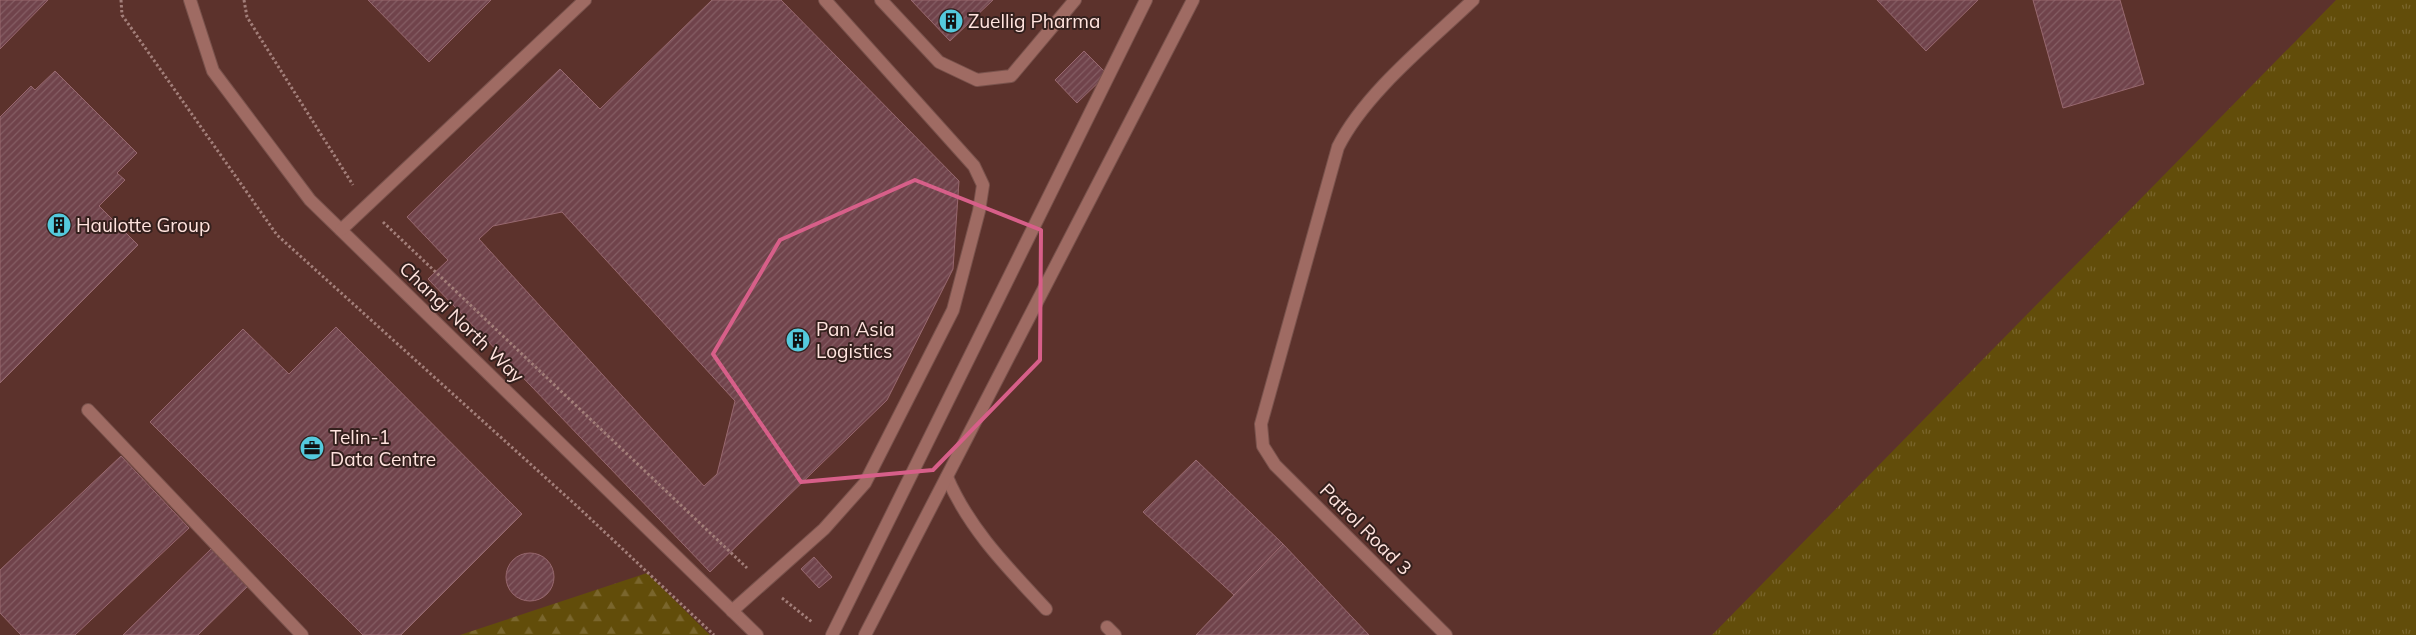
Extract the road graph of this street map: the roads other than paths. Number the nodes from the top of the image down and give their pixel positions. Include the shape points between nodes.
1 (190, 0) edge
2 (585, 0) edge
3 (825, 0) edge
4 (881, 0) edge
5 (1075, 0) edge
6 (1146, 0) edge
7 (1193, 0) edge
8 (1473, 0) edge
9 (341, 230) junction
10 (88, 410) dead end
11 (947, 477) junction
12 (1046, 609) dead end
13 (732, 612) junction
14 (302, 635) edge
15 (757, 635) edge
16 (832, 635) edge
17 (865, 635) edge
18 (1446, 635) edge

1 - 9 street, Changi North Way via 213,71 310,200
2 - 9 street
3 - 13 street via 974,166 983,185 953,310 865,482 824,529
4 - 5 street via 939,62 977,80 1011,76
6 - 16 street
7 - 11 street
8 - 18 street, Patrol Road 3 via 1365,105 1349,125 1338,148 1261,424 1263,446 1275,466
9 - 13 street, Changi North Way
10 - 14 street
11 - 12 street via 957,499 989,548
11 - 17 street
13 - 15 street, Changi North Way

